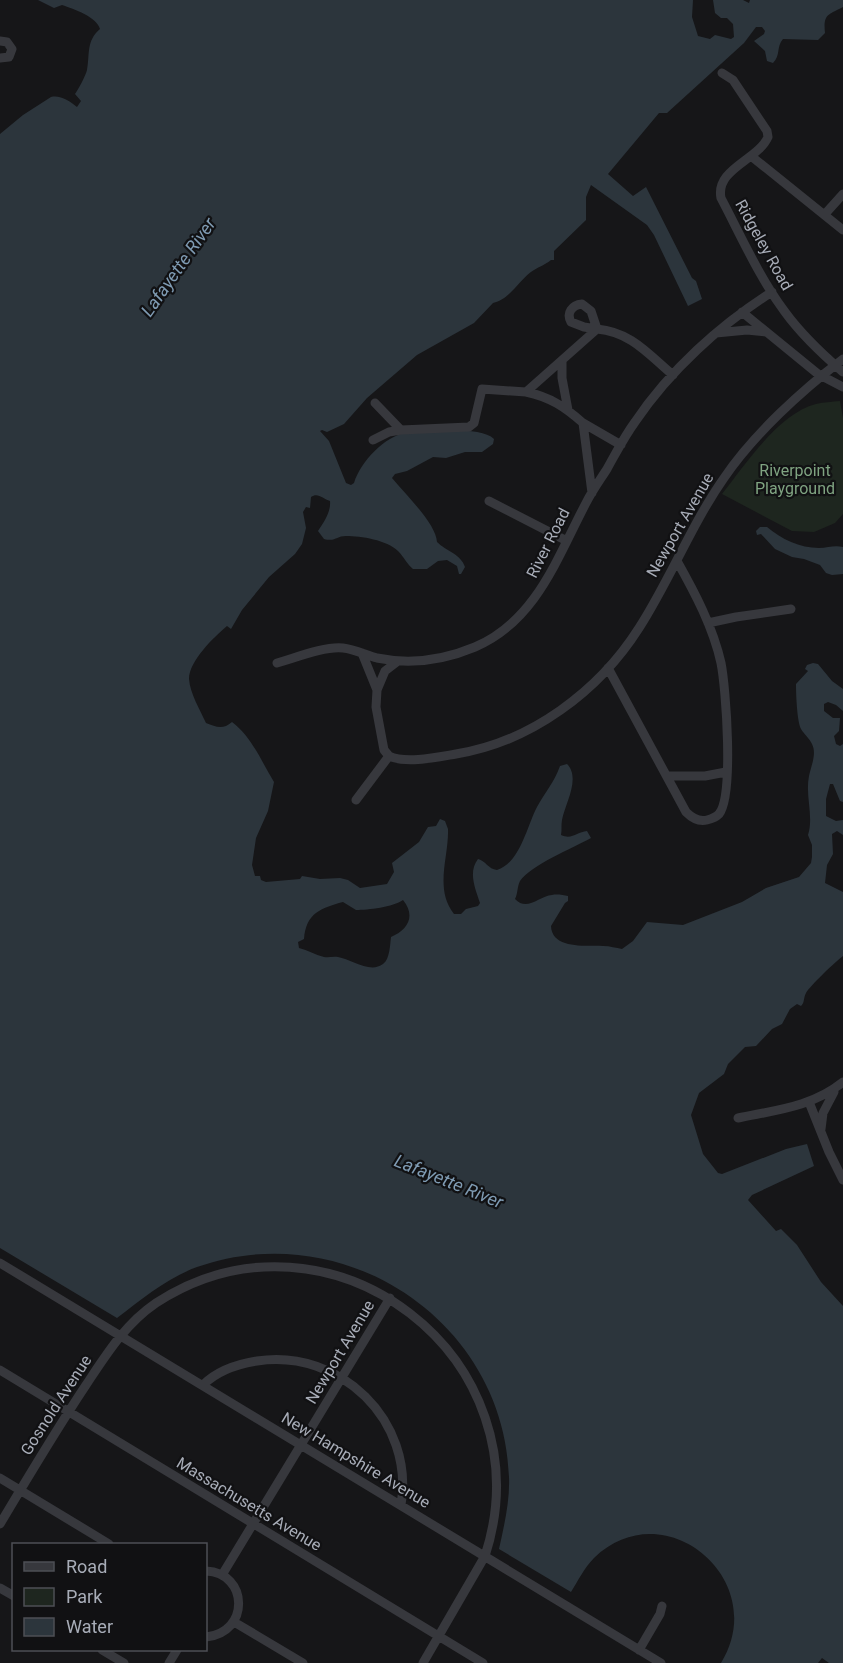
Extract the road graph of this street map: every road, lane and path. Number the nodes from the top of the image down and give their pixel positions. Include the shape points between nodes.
1 (0, 41) edge
2 (0, 58) edge
3 (722, 73) dead end
4 (751, 156) junction
5 (843, 194) edge
6 (825, 214) junction
7 (843, 230) edge
8 (772, 292) junction
9 (742, 312) junction
10 (766, 332) junction
11 (716, 333) junction
12 (562, 362) junction
13 (839, 362) edge
14 (843, 372) edge
15 (673, 375) junction
16 (821, 375) junction
17 (843, 387) edge
18 (526, 392) junction
19 (375, 403) dead end
20 (568, 410) junction
21 (583, 423) junction
22 (401, 430) junction
23 (373, 440) dead end
24 (621, 445) junction
25 (592, 493) junction
26 (489, 501) dead end
27 (567, 541) junction
28 (677, 561) junction
29 (791, 609) dead end
30 (708, 623) junction
31 (362, 653) junction
32 (398, 661) junction
33 (277, 663) dead end
34 (608, 668) junction
35 (377, 690) junction
36 (389, 756) junction
37 (726, 772) junction
38 (667, 776) junction
39 (356, 800) dead end
40 (840, 1085) edge
41 (809, 1102) junction
42 (738, 1118) dead end
43 (821, 1130) junction
44 (829, 1152) junction
45 (843, 1162) edge
46 (843, 1180) edge
47 (0, 1263) edge
48 (390, 1298) junction
49 (120, 1334) junction
50 (0, 1370) edge
51 (343, 1378) junction
52 (203, 1385) junction
53 (68, 1412) junction
54 (302, 1445) junction
55 (0, 1478) edge
56 (20, 1490) junction
57 (401, 1505) junction
58 (0, 1524) edge
59 (254, 1524) junction
60 (107, 1543) edge
61 (485, 1556) junction
62 (207, 1570) edge
63 (222, 1575) junction
64 (662, 1606) dead end
65 (234, 1622) junction
66 (439, 1636) junction
67 (207, 1637) edge
68 (639, 1650) junction
69 (104, 1651) edge
70 (124, 1663) edge
71 (303, 1663) edge
72 (423, 1663) edge
73 (483, 1663) edge
74 (662, 1663) edge

1 - 2 street via 8,42 12,49 9,57
3 - 4 street, Ridgeley Road via 733,80 768,133 767,141
4 - 6 street
4 - 8 street, Ridgeley Road via 722,181 720,192
5 - 6 street
6 - 7 street
8 - 9 street, River Road
8 - 13 street, Ridgeley Road via 785,312
9 - 10 street
9 - 11 street, River Road
10 - 11 street
10 - 16 street
11 - 15 street, River Road
12 - 15 street via 597,329 612,330 630,339
12 - 18 street
12 - 20 street
13 - 14 street, Ridgeley Road
13 - 16 street, Newport Avenue
15 - 24 street, River Road via 634,422
16 - 17 street
16 - 28 street, Newport Avenue via 740,457 698,520
18 - 20 street via 549,398
18 - 22 street via 482,389 474,423 469,427
19 - 22 street
20 - 21 street
21 - 24 street
21 - 25 street
22 - 23 street
24 - 25 street, River Road
25 - 27 street, River Road
26 - 27 street
27 - 32 street, River Road via 535,599 499,634 451,656
28 - 30 street
28 - 34 street, Newport Avenue via 640,627
29 - 30 street
30 - 37 street via 724,679
31 - 32 street, River Road
31 - 33 street, River Road via 333,648
31 - 35 street
32 - 35 street via 385,671
34 - 36 street, Newport Avenue via 551,717 516,736 454,755 420,759
34 - 38 street
35 - 36 street via 376,707 384,750
36 - 39 street
37 - 38 street
37 - 38 street via 726,796 719,814 702,821 686,813
40 - 41 street
40 - 43 street via 824,1113
41 - 42 street
41 - 43 street
43 - 44 street
44 - 45 street
44 - 46 street
47 - 49 street, New Hampshire Avenue
48 - 49 street, Gosnold Avenue via 330,1273 252,1267 216,1275 173,1294 149,1308
48 - 51 street, Newport Avenue
48 - 61 street, Gosnold Avenue via 437,1336 462,1368 479,1401 492,1444 496,1484 493,1526
49 - 52 street, New Hampshire Avenue
49 - 53 street, Gosnold Avenue
50 - 53 street, Massachusetts Avenue
51 - 52 street via 309,1364 274,1360 232,1368
51 - 54 street, Newport Avenue
51 - 57 street via 372,1403 392,1433 402,1467
52 - 54 street, New Hampshire Avenue
53 - 56 street, Gosnold Avenue
53 - 59 street, Massachusetts Avenue
54 - 57 street, New Hampshire Avenue
54 - 59 street, Newport Avenue
55 - 56 street
56 - 58 street, Gosnold Avenue
56 - 60 street
57 - 61 street, New Hampshire Avenue
59 - 63 street, Newport Avenue
59 - 66 street, Massachusetts Avenue
61 - 66 street, Gosnold Avenue
61 - 68 street, New Hampshire Avenue
62 - 63 street
63 - 65 street via 238,1596
64 - 68 street
65 - 67 street via 219,1634
65 - 71 street
66 - 72 street, Gosnold Avenue
66 - 73 street, Massachusetts Avenue
68 - 74 street, New Hampshire Avenue
69 - 70 street

